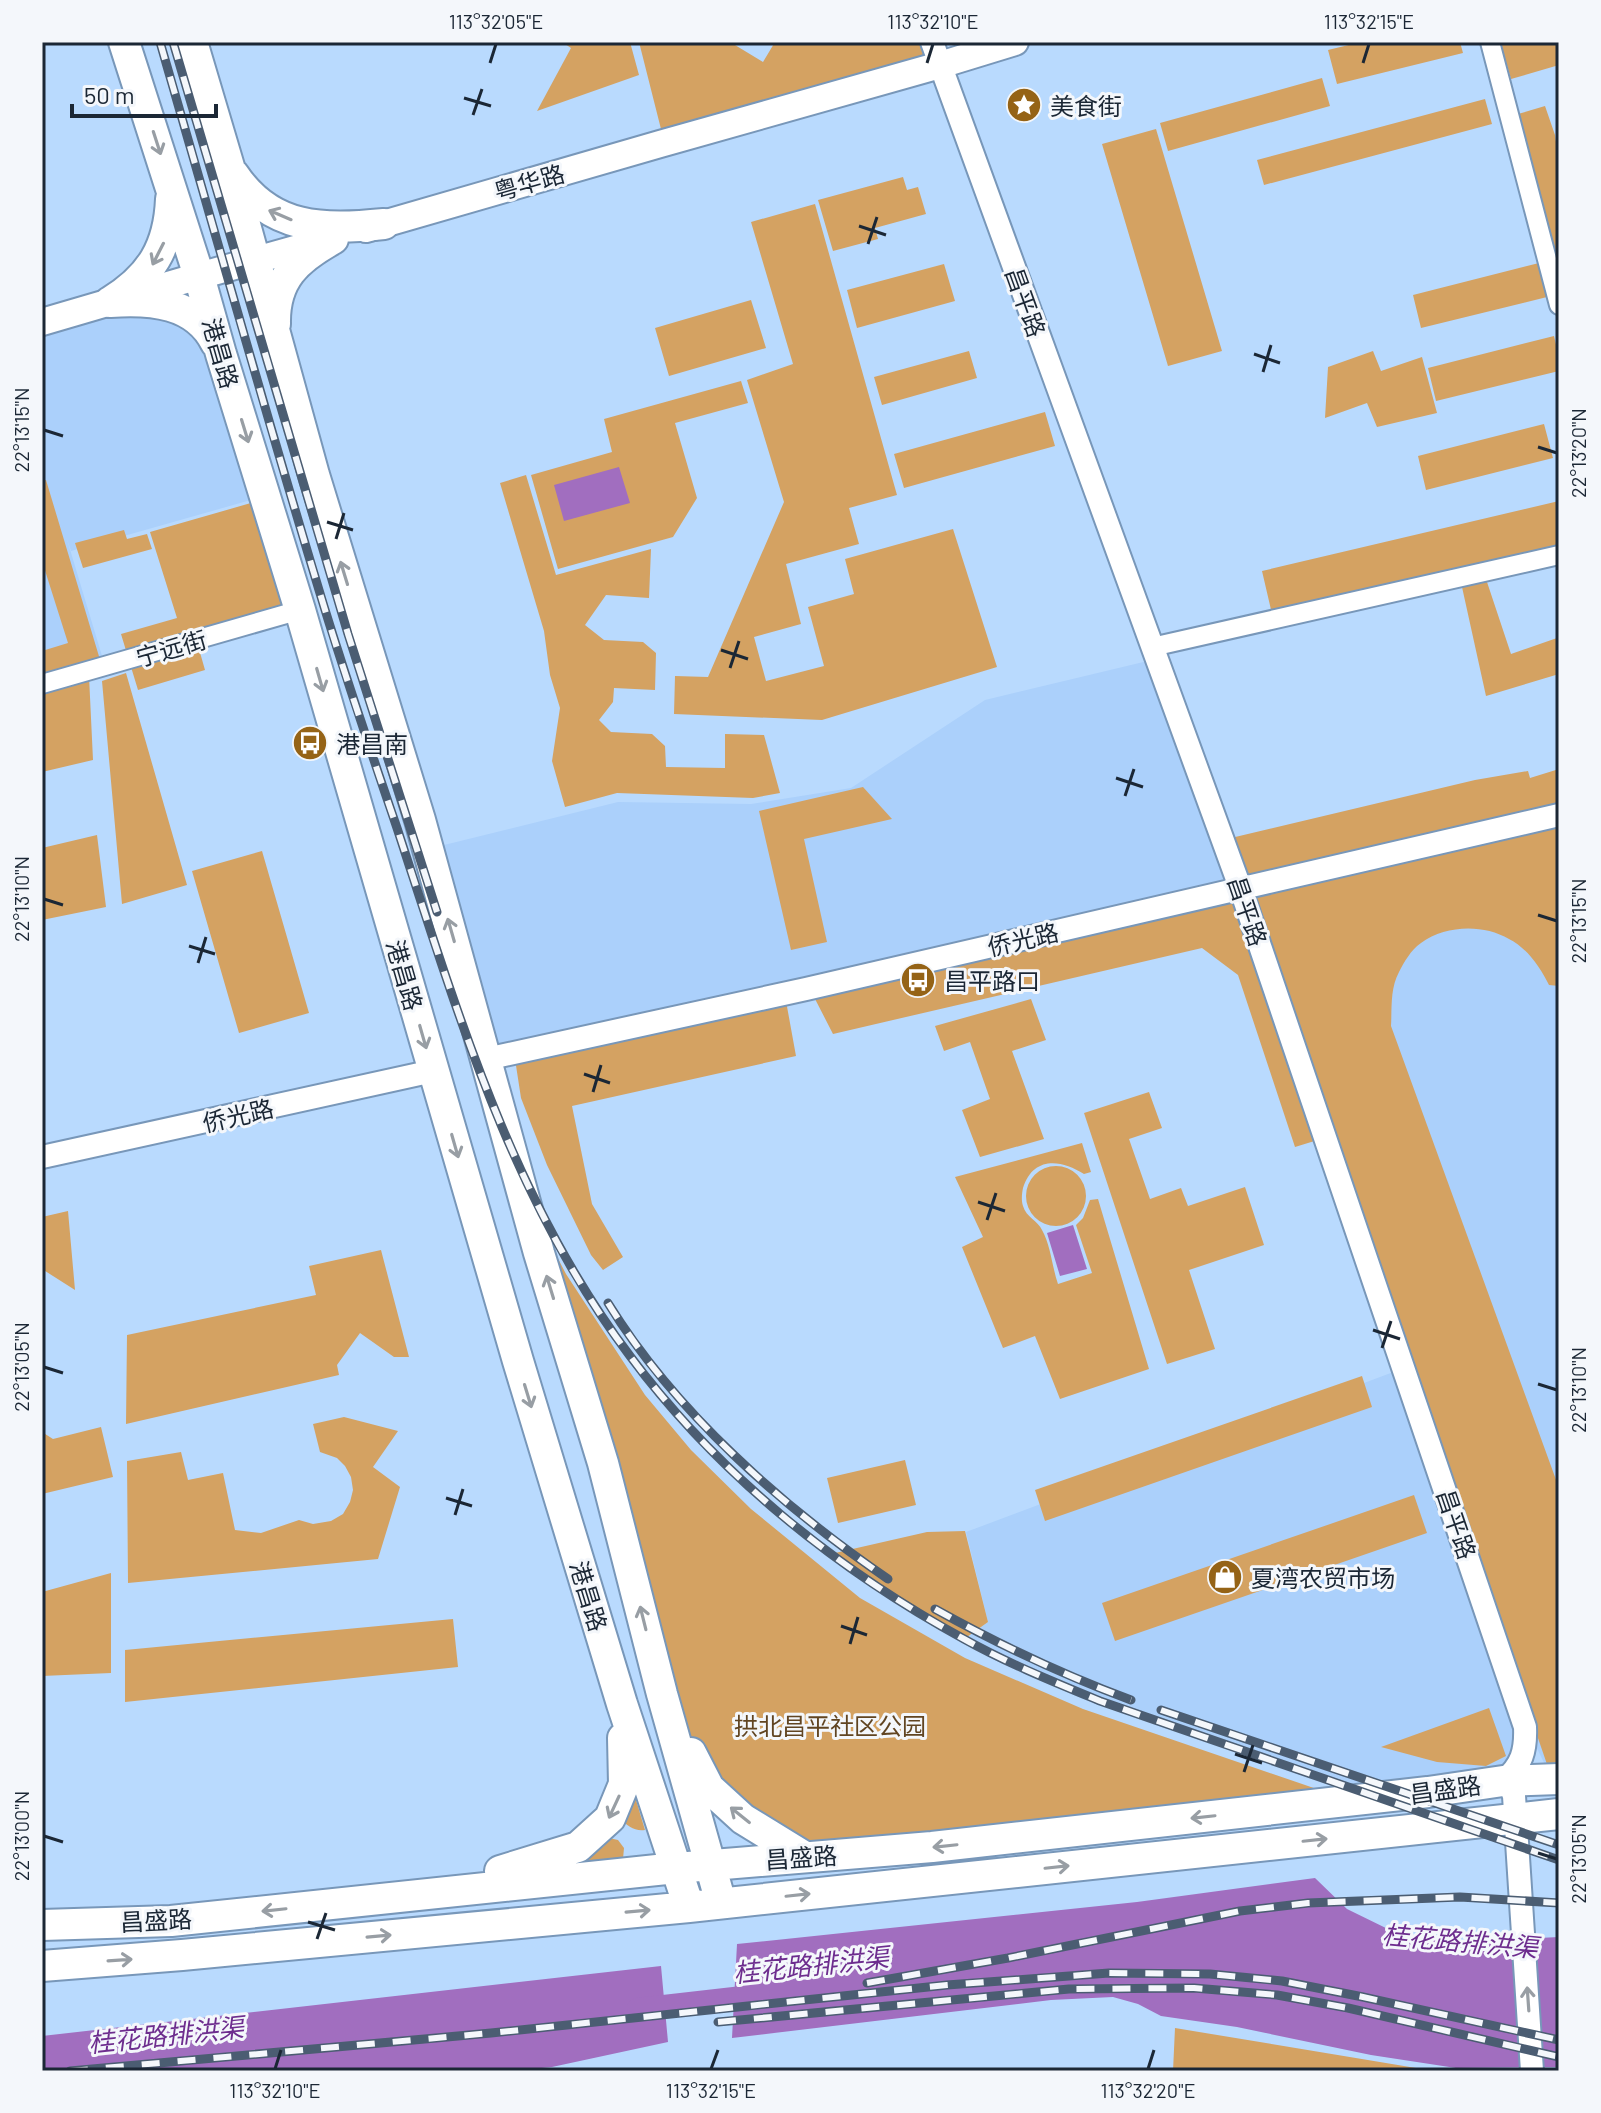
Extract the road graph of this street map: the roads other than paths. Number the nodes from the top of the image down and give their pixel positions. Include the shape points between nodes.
1 (124, 42) edge
2 (192, 42) edge
3 (1015, 42) edge
4 (1490, 42) edge
5 (936, 54) edge
6 (230, 170) junction
7 (171, 187) junction
8 (384, 224) junction
9 (333, 239) junction
10 (254, 262) junction
11 (199, 276) junction
12 (110, 302) junction
13 (1559, 305) edge
14 (42, 322) edge
15 (277, 342) junction
16 (221, 354) junction
17 (1559, 555) edge
18 (300, 610) junction
19 (1152, 647) junction
20 (42, 684) edge
21 (1559, 815) edge
22 (1241, 890) junction
23 (486, 1059) junction
24 (433, 1071) junction
25 (42, 1157) edge
26 (662, 1694) junction
27 (622, 1704) junction
28 (1525, 1727) junction
29 (1559, 1777) edge
30 (1515, 1797) junction
31 (1555, 1814) edge
32 (805, 1857) junction
33 (1519, 1859) junction
34 (709, 1865) junction
35 (676, 1868) junction
36 (407, 1896) junction
37 (721, 1903) junction
38 (689, 1907) junction
39 (42, 1925) edge
40 (42, 1966) edge
41 (1532, 2071) edge

1 -> 7 main road, 港昌路
2 - 6 main road, 港昌路
3 - 5 main road, 粤华路
4 - 13 street
5 - 8 main road, 粤华路 via 660,144
5 - 19 street, 昌平路
8 -> 6 main road via 337,227 297,222 257,202
6 - 10 main road, 港昌路
7 - 11 main road, 港昌路
7 -> 12 main road via 171,210 157,258 139,281
8 - 9 main road, 粤华路
9 - 10 main road, 粤华路
9 - 15 main road via 290,270 277,302
10 - 11 main road, 粤华路
10 - 15 main road, 港昌路
11 - 12 main road, 粤华路
11 - 16 main road, 港昌路
12 - 14 main road, 粤华路
12 - 16 main road via 159,302 181,309 200,321
23 -> 15 main road, 港昌路
16 -> 18 main road, 港昌路
17 - 19 street
18 - 20 street, 宁远街
18 -> 24 main road, 港昌路
19 - 22 street, 昌平路
21 - 22 street, 侨光路
22 - 23 street, 侨光路
22 - 28 street, 昌平路
26 -> 23 main road, 港昌路 via 603,1463
24 - 25 street, 侨光路
24 -> 27 main road, 港昌路
32 -> 26 main road via 743,1819 709,1788
26 - 34 main road, 港昌路
27 - 35 main road, 港昌路
27 -> 36 main road via 624,1784 610,1818 578,1847
28 - 29 street via 1542,1762
28 - 30 street, 昌平路
29 - 30 main road, 昌盛路
30 - 31 main road, 昌盛路
30 -> 32 main road, 昌盛路 via 1428,1792
30 - 33 street
37 -> 30 main road, 昌盛路
31 - 33 street via 1527,1832
32 - 34 main road, 昌盛路
41 -> 33 street
34 - 35 main road, 昌盛路
34 - 37 main road, 港昌路
35 - 36 main road, 昌盛路
35 - 38 main road, 港昌路
36 -> 39 main road, 昌盛路 via 171,1921
37 - 38 main road, 昌盛路
40 -> 38 main road, 昌盛路

